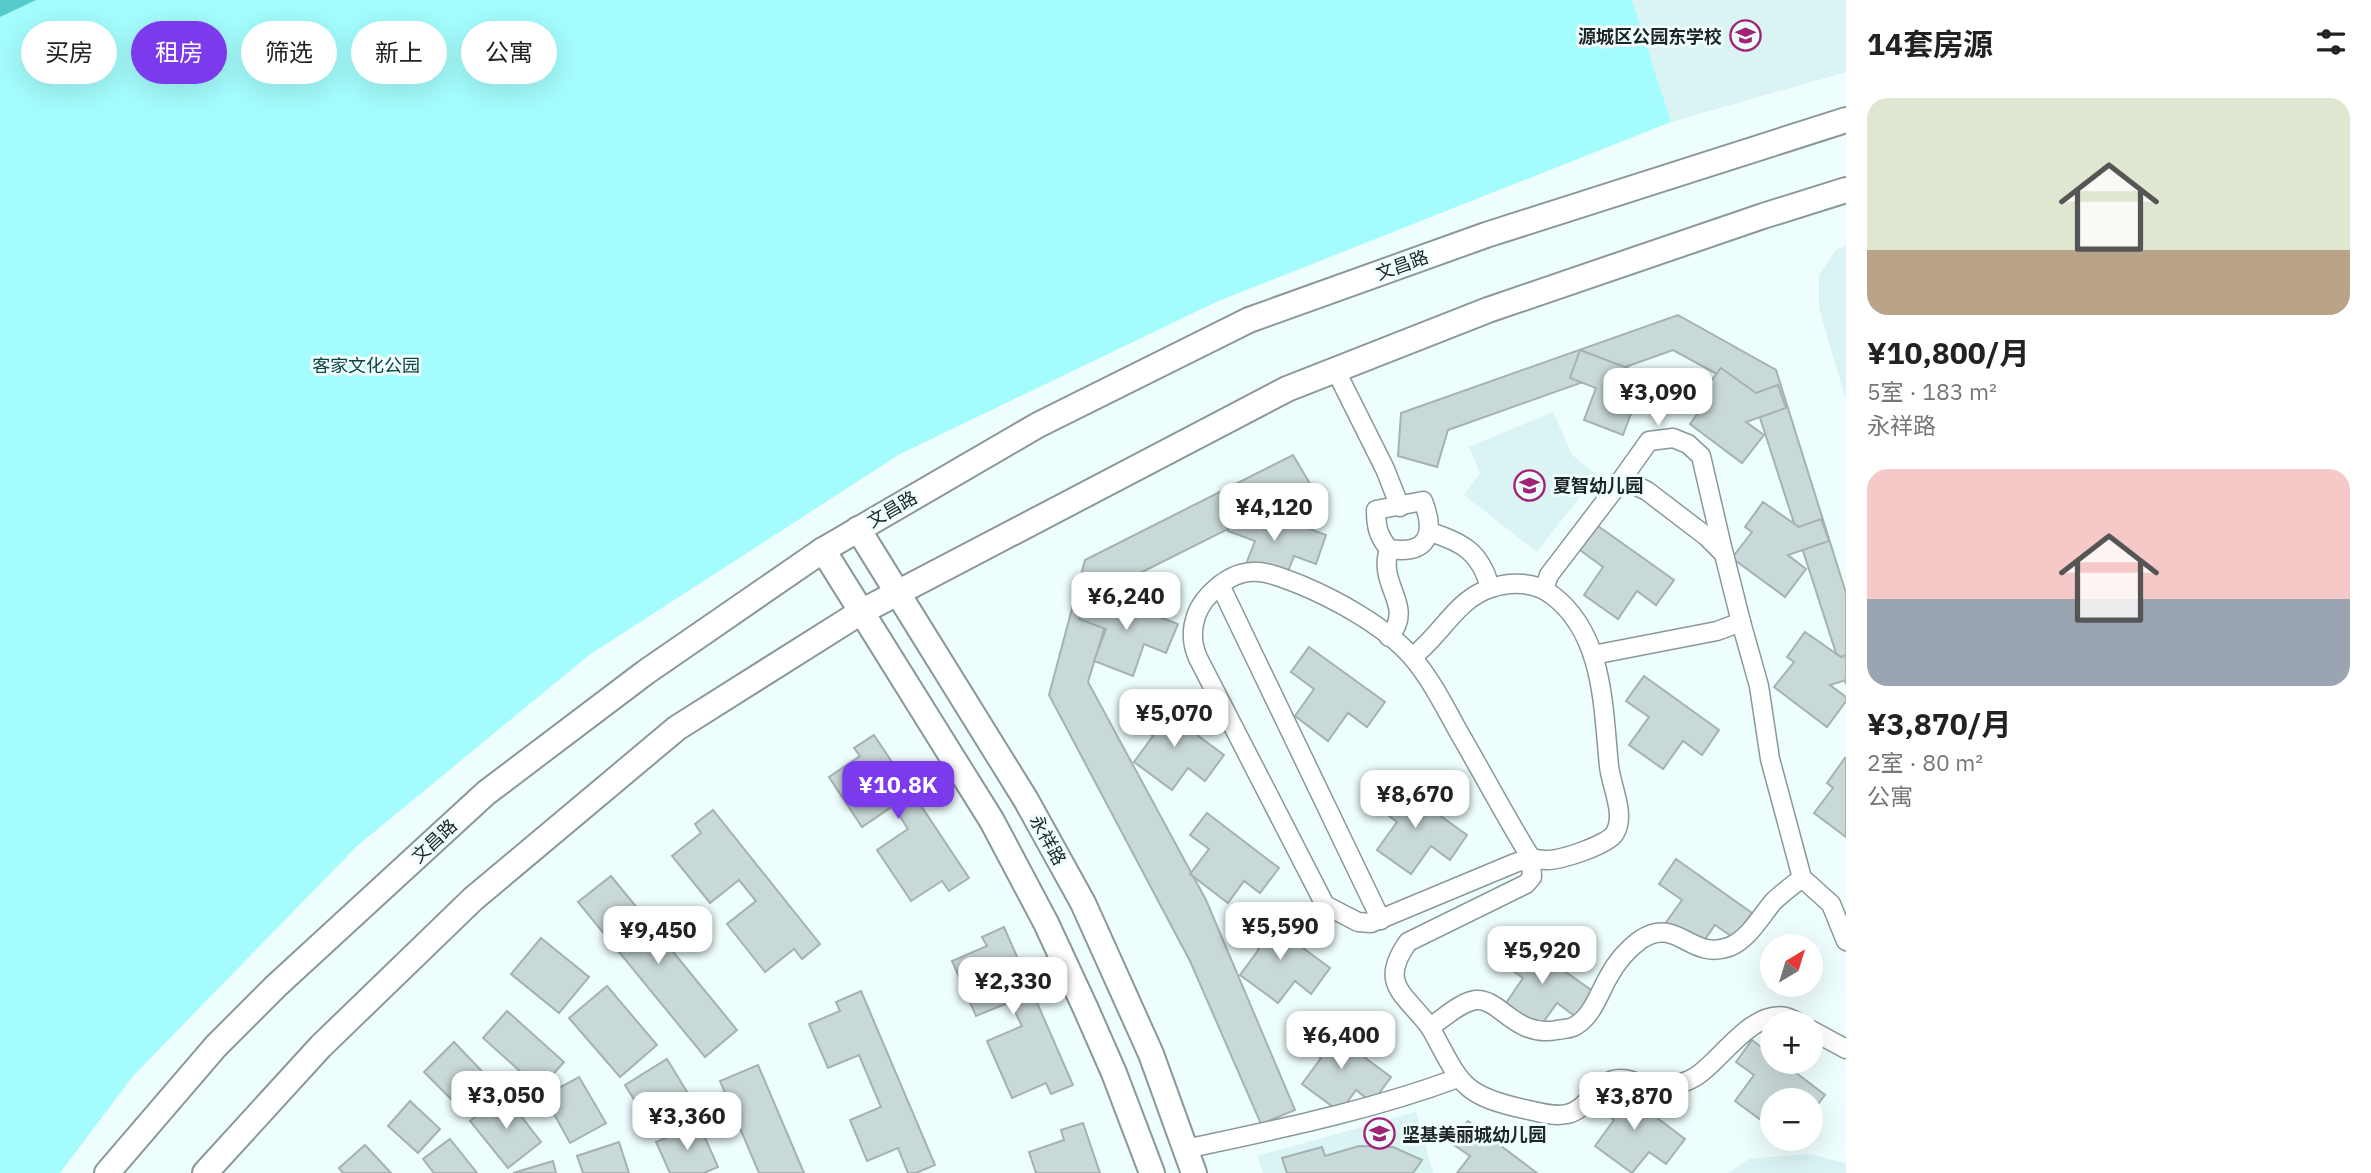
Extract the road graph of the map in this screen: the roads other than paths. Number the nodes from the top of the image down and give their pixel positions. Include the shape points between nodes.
1 (1846, 120) edge
2 (1846, 190) edge
3 (1336, 370) junction
4 (1618, 486) junction
5 (1399, 507) junction
6 (858, 529) junction
7 (1430, 532) junction
8 (1389, 549) junction
9 (823, 550) junction
10 (1724, 554) junction
11 (1220, 585) junction
12 (1490, 588) junction
13 (1544, 589) junction
14 (897, 592) junction
15 (861, 612) junction
16 (1741, 622) junction
17 (1390, 637) junction
18 (1593, 655) junction
19 (1412, 657) junction
20 (1531, 858) junction
21 (1802, 878) junction
22 (1381, 920) junction
23 (1846, 941) edge
24 (1760, 1024) edge
25 (1430, 1027) junction
26 (1823, 1037) edge
27 (1846, 1049) edge
28 (1458, 1078) junction
29 (1186, 1149) junction
30 (107, 1173) edge
31 (205, 1173) edge
32 (1152, 1173) edge
33 (1194, 1173) edge

1 - 6 street, 文昌路 via 1486,235 1249,320 1038,425
2 - 3 street via 1488,310
3 - 5 street
3 - 14 street via 1287,389
4 - 10 street via 1635,485 1647,491
4 - 10 street via 1649,441 1673,438 1688,444 1701,456
4 - 13 street via 1549,575
5 - 7 street via 1423,501
5 - 8 street via 1376,510 1376,526
6 - 9 street, 文昌路
6 - 14 street, 永祥路
7 - 8 street via 1414,550
7 - 12 street via 1451,539 1480,560
8 - 17 street via 1386,577 1401,611 1399,626
9 - 15 street
9 - 30 street, 文昌路 via 646,672 486,793 275,986 216,1046
10 - 16 street
11 - 17 street via 1252,570 1275,574 1320,593
11 - 22 street
11 - 22 street via 1200,605 1192,646 1325,905 1357,922
12 - 13 street via 1513,583
12 - 19 street via 1464,602 1436,637
13 - 18 street via 1570,610
14 - 15 street
14 - 29 street, 永祥路 via 1026,800 1083,903 1142,1032
15 - 31 street via 677,728 472,899 321,1046
15 - 32 street via 992,821 1046,923 1114,1073
16 - 18 street via 1717,631
16 - 21 street via 1759,686 1769,759
17 - 19 street
18 - 20 street via 1619,814 1617,830 1610,840 1566,856
19 - 20 street
20 - 22 street
20 - 25 street via 1532,877 1526,884 1408,942 1397,957 1392,975 1397,987
21 - 23 street via 1831,904
21 - 25 street via 1731,947 1704,950 1674,933 1655,932 1640,941 1610,974 1588,1014 1573,1027 1529,1030 1478,1000 1465,1003
24 - 28 street via 1737,1037 1693,1079 1659,1087 1615,1079 1600,1086 1580,1109 1567,1114 1490,1100 1472,1092
25 - 28 street
26 - 27 street
28 - 29 street via 1348,1113
29 - 33 street, 永祥路

